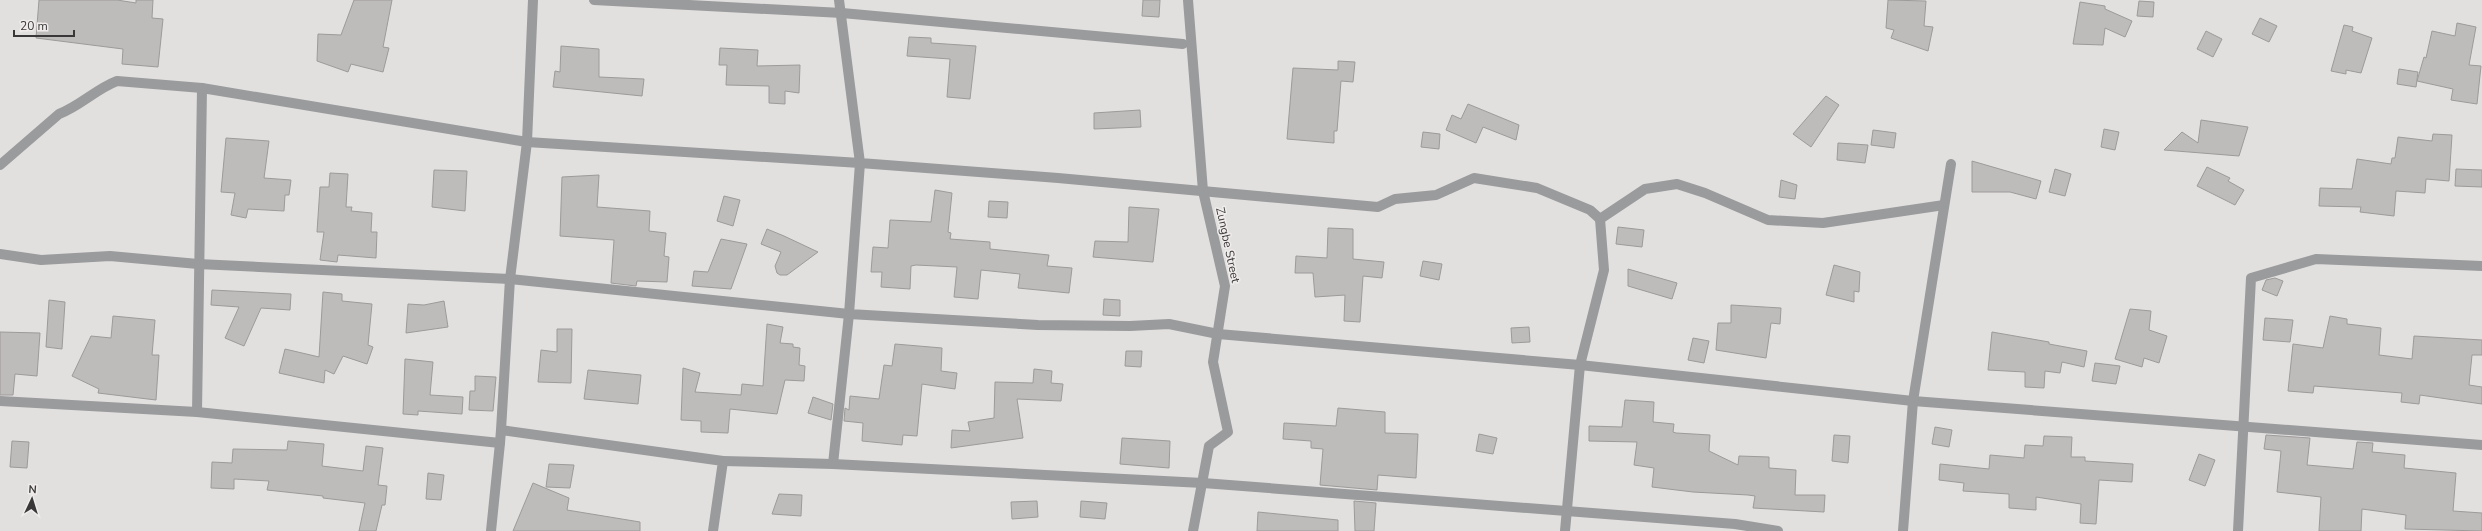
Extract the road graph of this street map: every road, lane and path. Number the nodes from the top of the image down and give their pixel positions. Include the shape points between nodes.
1 (533, 0) edge
2 (594, 0) edge
3 (840, 0) edge
4 (1188, 0) edge
5 (842, 13) junction
6 (1183, 44) dead end
7 (202, 88) junction
8 (527, 142) junction
9 (860, 163) junction
10 (1951, 164) dead end
11 (0, 165) edge
12 (1203, 191) junction
13 (1944, 206) junction
14 (1600, 220) junction
15 (0, 254) edge
16 (198, 264) junction
17 (2482, 266) edge
18 (510, 279) junction
19 (849, 314) junction
20 (1218, 334) junction
21 (1580, 365) junction
22 (0, 401) edge
23 (1913, 401) junction
24 (196, 412) junction
25 (2244, 425) junction
26 (501, 430) junction
27 (500, 443) junction
28 (2482, 445) edge
29 (723, 461) junction
30 (833, 464) junction
31 (1203, 483) junction
32 (1567, 510) junction
33 (491, 531) edge
34 (713, 531) edge
35 (1193, 531) edge
36 (1565, 531) edge
37 (1778, 531) edge
38 (1903, 531) edge
39 (2238, 531) edge

1 - 8 street
2 - 5 street
3 - 5 street
4 - 12 street, Zungbe Street
5 - 6 street
5 - 9 street
7 - 8 street
7 - 11 street via 117,81 71,110 59,114
7 - 16 street
8 - 9 street
8 - 18 street
9 - 12 street
9 - 19 street
10 - 13 street
12 - 14 street via 1378,207 1394,199 1436,195 1474,178 1537,188 1590,210
12 - 20 street, Zungbe Street via 1225,286
13 - 14 street via 1823,224 1768,220 1677,184 1645,189
13 - 23 street
14 - 21 street via 1604,270
15 - 16 street via 41,260 110,256
16 - 18 street
16 - 24 street
17 - 25 street via 2316,259 2255,276 2250,282
18 - 19 street
18 - 26 street
19 - 20 street via 1038,325 1169,324
19 - 30 street
20 - 21 street
20 - 31 street, Zungbe Street via 1213,362 1228,432 1209,446
21 - 23 street
21 - 32 street
22 - 24 street
23 - 25 street
23 - 38 street
24 - 27 street
25 - 28 street
25 - 39 street
26 - 27 street
26 - 29 street
27 - 33 street
29 - 30 street
29 - 34 street
30 - 31 street
31 - 32 street
31 - 35 street, Zungbe Street
32 - 36 street
32 - 37 street via 1735,524

